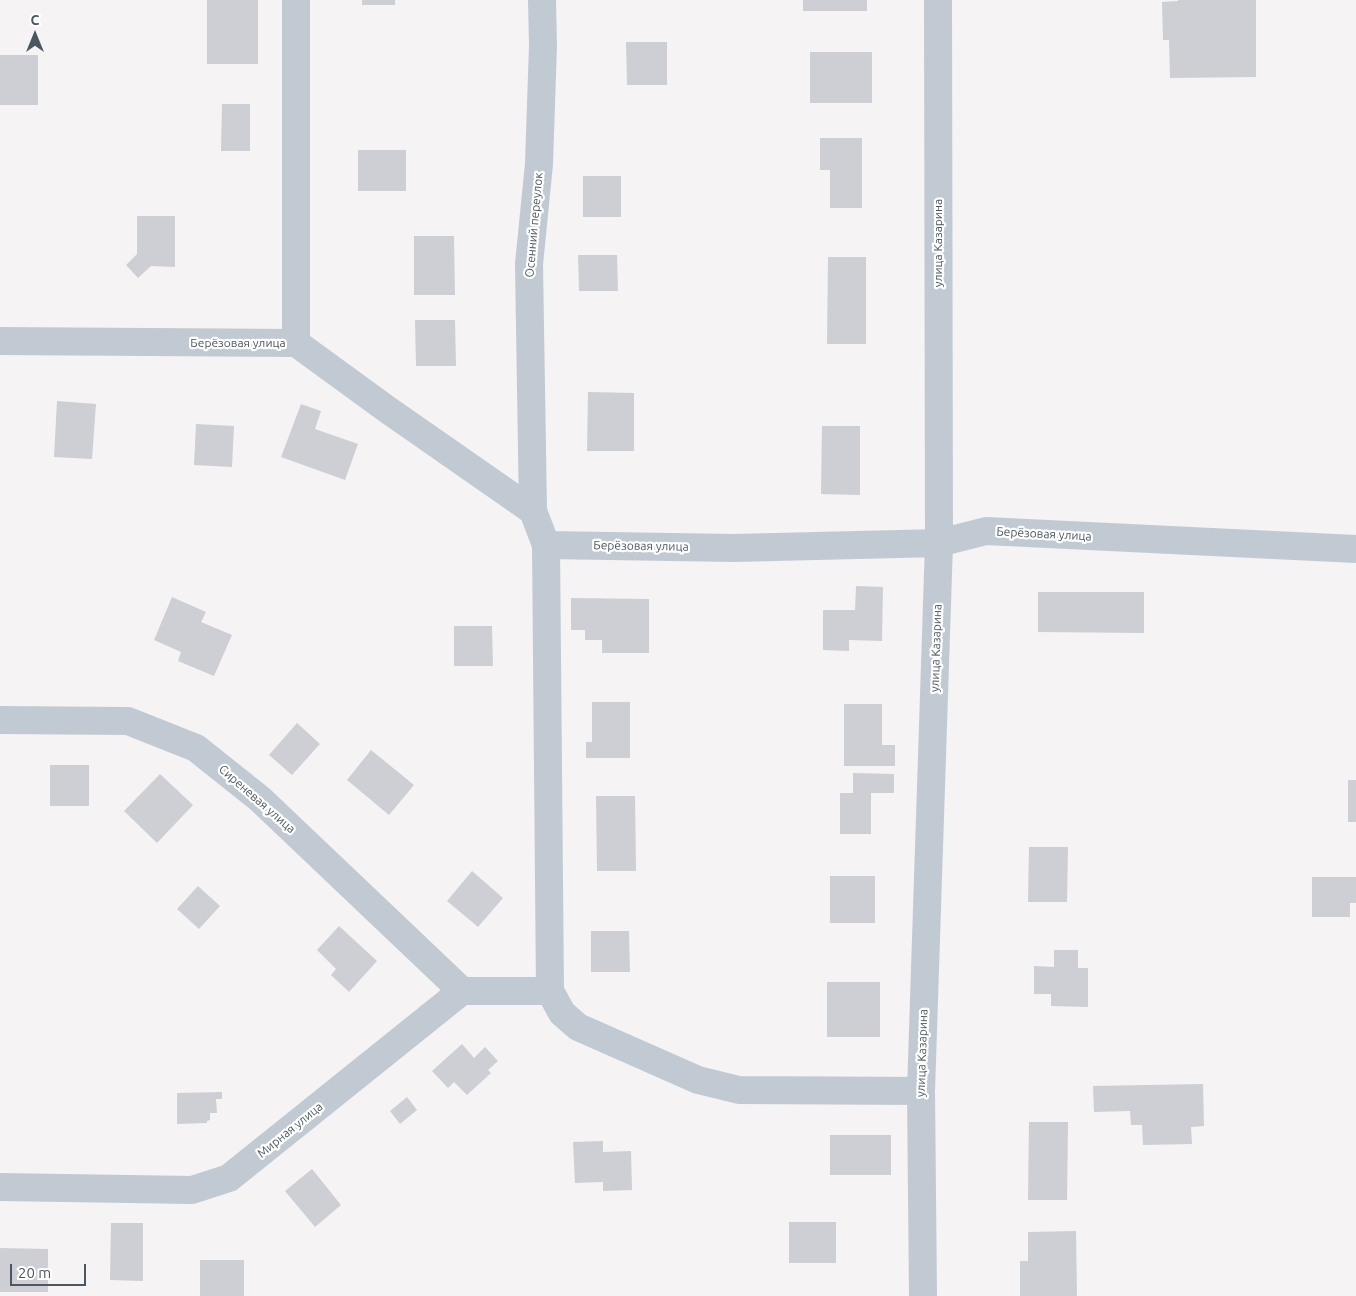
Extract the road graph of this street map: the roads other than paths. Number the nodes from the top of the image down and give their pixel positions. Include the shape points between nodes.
1 (296, 0) edge
2 (542, 0) edge
3 (938, 0) edge
4 (0, 341) edge
5 (296, 344) junction
6 (533, 511) junction
7 (939, 543) junction
8 (546, 545) junction
9 (1356, 549) edge
10 (0, 720) edge
11 (462, 991) junction
12 (550, 991) junction
13 (921, 1091) junction
14 (0, 1187) edge
15 (923, 1296) edge

1 - 5 street
2 - 6 street, Осенний переулок via 539,164 529,264
3 - 7 street, улица Казарина
4 - 5 street, Берёзовая улица
5 - 6 street, Берёзовая улица
6 - 8 street
7 - 8 street, Берёзовая улица via 734,548
7 - 9 street, Берёзовая улица via 986,531
7 - 13 street, улица Казарина
8 - 12 street
10 - 11 street, Сиреневая улица via 128,721 196,748 260,799
11 - 12 street
11 - 14 street, Мирная улица via 229,1178 192,1190
12 - 13 street via 562,1013 578,1027 698,1080 738,1090
13 - 15 street, улица Казарина

